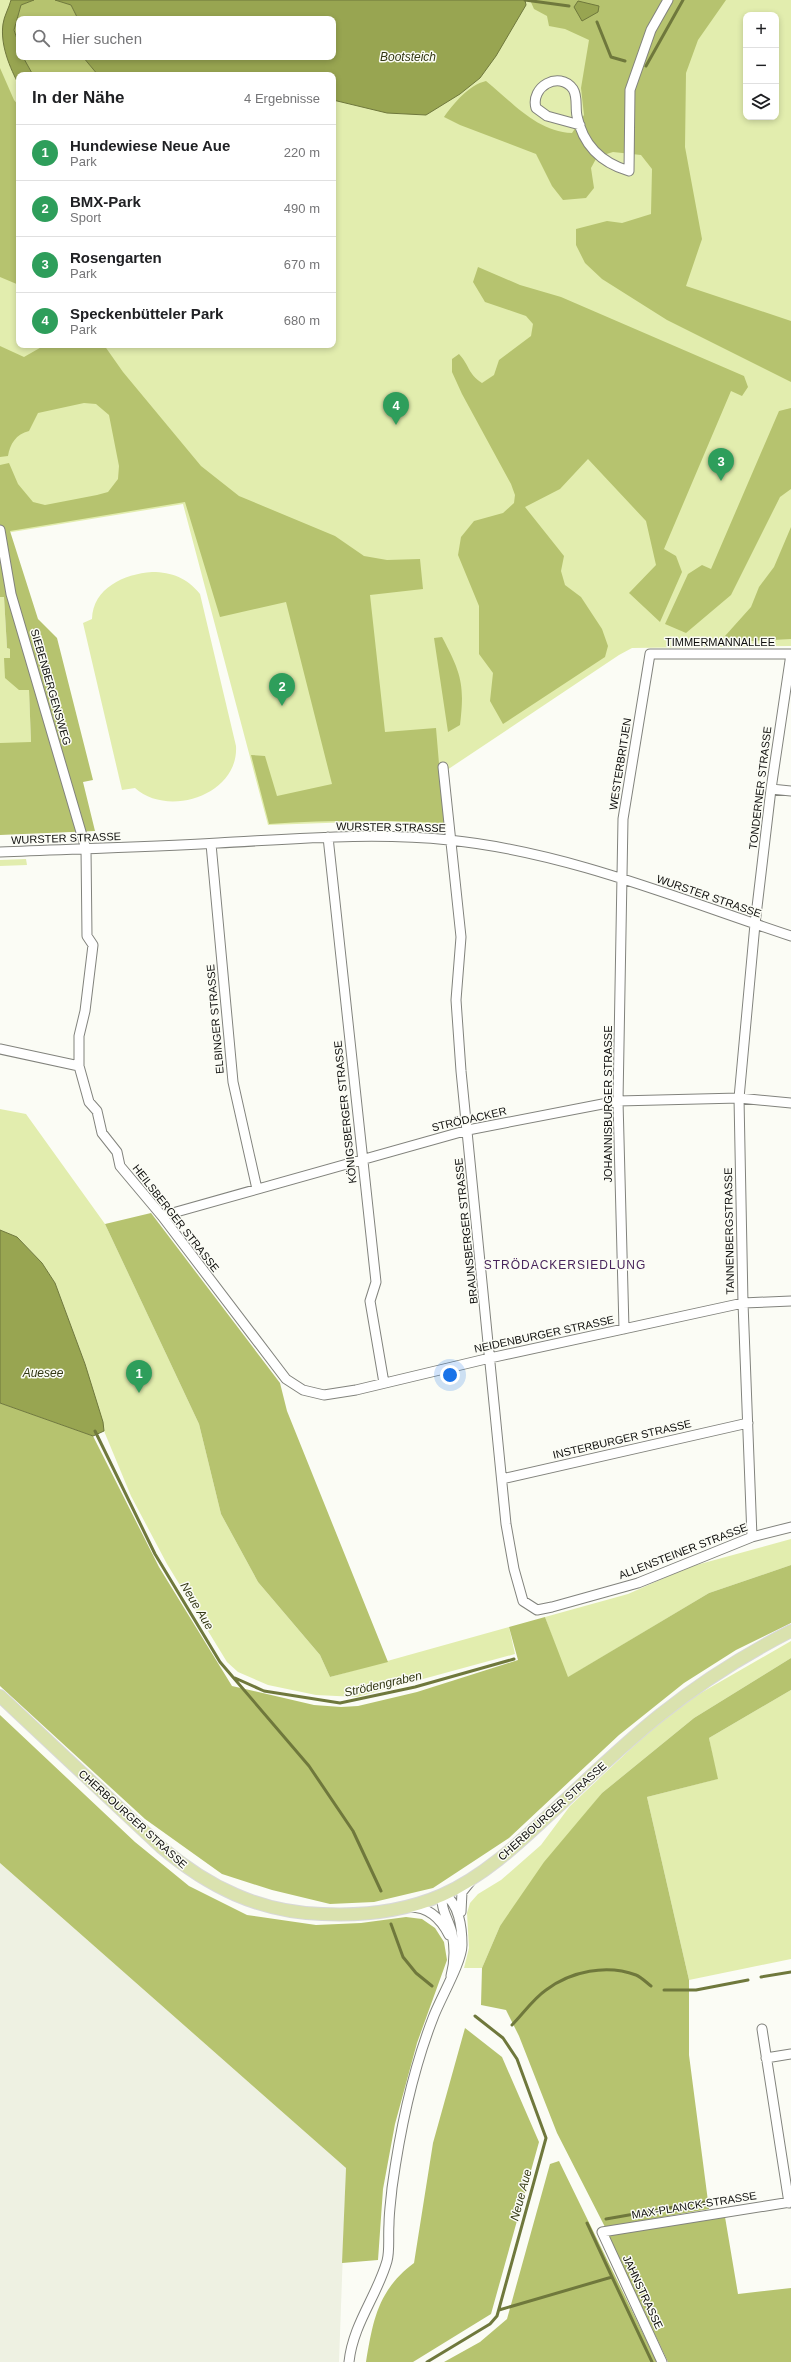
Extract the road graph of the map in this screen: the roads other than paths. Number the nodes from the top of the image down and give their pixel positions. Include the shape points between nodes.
1 (668, 0) edge
2 (580, 125) junction
3 (0, 530) edge
4 (650, 654) joint
5 (791, 654) edge
6 (443, 767) dead end
7 (771, 789) junction
8 (791, 791) edge
9 (328, 837) junction
10 (449, 840) junction
11 (211, 844) junction
12 (86, 849) junction
13 (0, 852) edge
14 (621, 879) junction
15 (755, 924) junction
16 (791, 936) edge
17 (0, 1049) edge
18 (79, 1066) junction
19 (740, 1098) junction
20 (618, 1101) junction
21 (791, 1103) edge
22 (468, 1130) junction
23 (363, 1160) junction
24 (257, 1189) junction
25 (162, 1216) junction
26 (791, 1301) edge
27 (743, 1303) junction
28 (624, 1329) junction
29 (490, 1358) junction
30 (384, 1383) junction
31 (303, 1390) joint
32 (748, 1423) junction
33 (502, 1479) junction
34 (791, 1527) edge
35 (752, 1537) junction
36 (537, 1610) joint
37 (791, 1631) edge
38 (0, 1696) edge
39 (478, 1874) junction
40 (443, 1894) junction
41 (403, 1907) junction
42 (460, 1930) junction
43 (454, 1946) junction
44 (451, 1976) junction
45 (762, 2029) dead end
46 (791, 2054) edge
47 (766, 2058) junction
48 (790, 2202) edge
49 (602, 2232) joint
50 (349, 2362) edge
51 (662, 2362) edge

1 - 2 street via 651,30 630,90 629,172 596,154
2 - 2 street via 576,95 572,88 564,82 553,81 540,88 535,97 536,108 547,116
3 - 12 street, SIEBENBERGENSWEG via 11,594
4 - 5 street, TIMMERMANNALLEE
4 - 14 street, WESTERBRITJEN via 623,819
5 - 7 street, TONDERNER STRASSE
6 - 10 street
7 - 8 street
7 - 15 street, TONDERNER STRASSE
9 - 10 street, WURSTER STRASSE
9 - 11 street, WURSTER STRASSE
9 - 23 street, KÖNIGSBERGER STRASSE
10 - 14 street, WURSTER STRASSE via 542,856
10 - 22 street, BRAUNSBERGER STRASSE via 461,937 456,1000
11 - 12 street, WURSTER STRASSE
11 - 24 street, ELBINGER STRASSE via 233,1082
12 - 13 street, WURSTER STRASSE
12 - 18 street, HEILSBERGER STRASSE via 87,936 93,945 85,1012 79,1036
14 - 15 street, WURSTER STRASSE
14 - 20 street, JOHANNISBURGER STRASSE
15 - 16 street, WURSTER STRASSE
15 - 19 street, TANNENBERGSTRASSE
17 - 18 street
18 - 25 street, HEILSBERGER STRASSE via 88,1102 97,1111 102,1133 117,1152 120,1166
19 - 20 street, STRÖDACKER
19 - 21 street, STRÖDACKER
19 - 27 street, TANNENBERGSTRASSE
20 - 22 street, STRÖDACKER
20 - 28 street, JOHANNISBURGER STRASSE
22 - 23 street, STRÖDACKER
22 - 29 street, BRAUNSBERGER STRASSE
23 - 24 street, STRÖDACKER
23 - 30 street, KÖNIGSBERGER STRASSE via 376,1282 370,1302
24 - 25 street, STRÖDACKER
25 - 31 street, HEILSBERGER STRASSE via 286,1379
26 - 27 street, NEIDENBURGER STRASSE
27 - 28 street, NEIDENBURGER STRASSE
27 - 32 street, TANNENBERGSTRASSE
28 - 29 street, NEIDENBURGER STRASSE
29 - 30 street, NEIDENBURGER STRASSE
29 - 33 street, BRAUNSBERGER STRASSE
30 - 31 street, NEIDENBURGER STRASSE via 324,1395
32 - 33 street, INSTERBURGER STRASSE
32 - 35 street, TANNENBERGSTRASSE
33 - 36 street, BRAUNSBERGER STRASSE via 514,1568 523,1601
34 - 35 street, ALLENSTEINER STRASSE
35 - 36 street, ALLENSTEINER STRASSE via 638,1583
37 - 39 main road, CHERBOURGER STRASSE via 722,1669 676,1703 582,1784 526,1837
38 - 41 main road, CHERBOURGER STRASSE via 161,1847 191,1871 223,1890 270,1908 310,1914 352,1915
39 - 40 main road, CHERBOURGER STRASSE
39 - 42 street via 462,1892
40 - 41 main road, CHERBOURGER STRASSE
40 - 42 street via 455,1904
40 - 43 street via 442,1905
41 - 43 street via 421,1908 435,1915
42 - 44 street via 462,1946 458,1964
43 - 44 street
44 - 50 street via 433,2017 410,2092 394,2172 388,2258 382,2278 354,2334
45 - 47 street
46 - 47 street
47 - 48 street
48 - 49 street, MAX-PLANCK-STRASSE
49 - 51 street, JAHNSTRASSE

